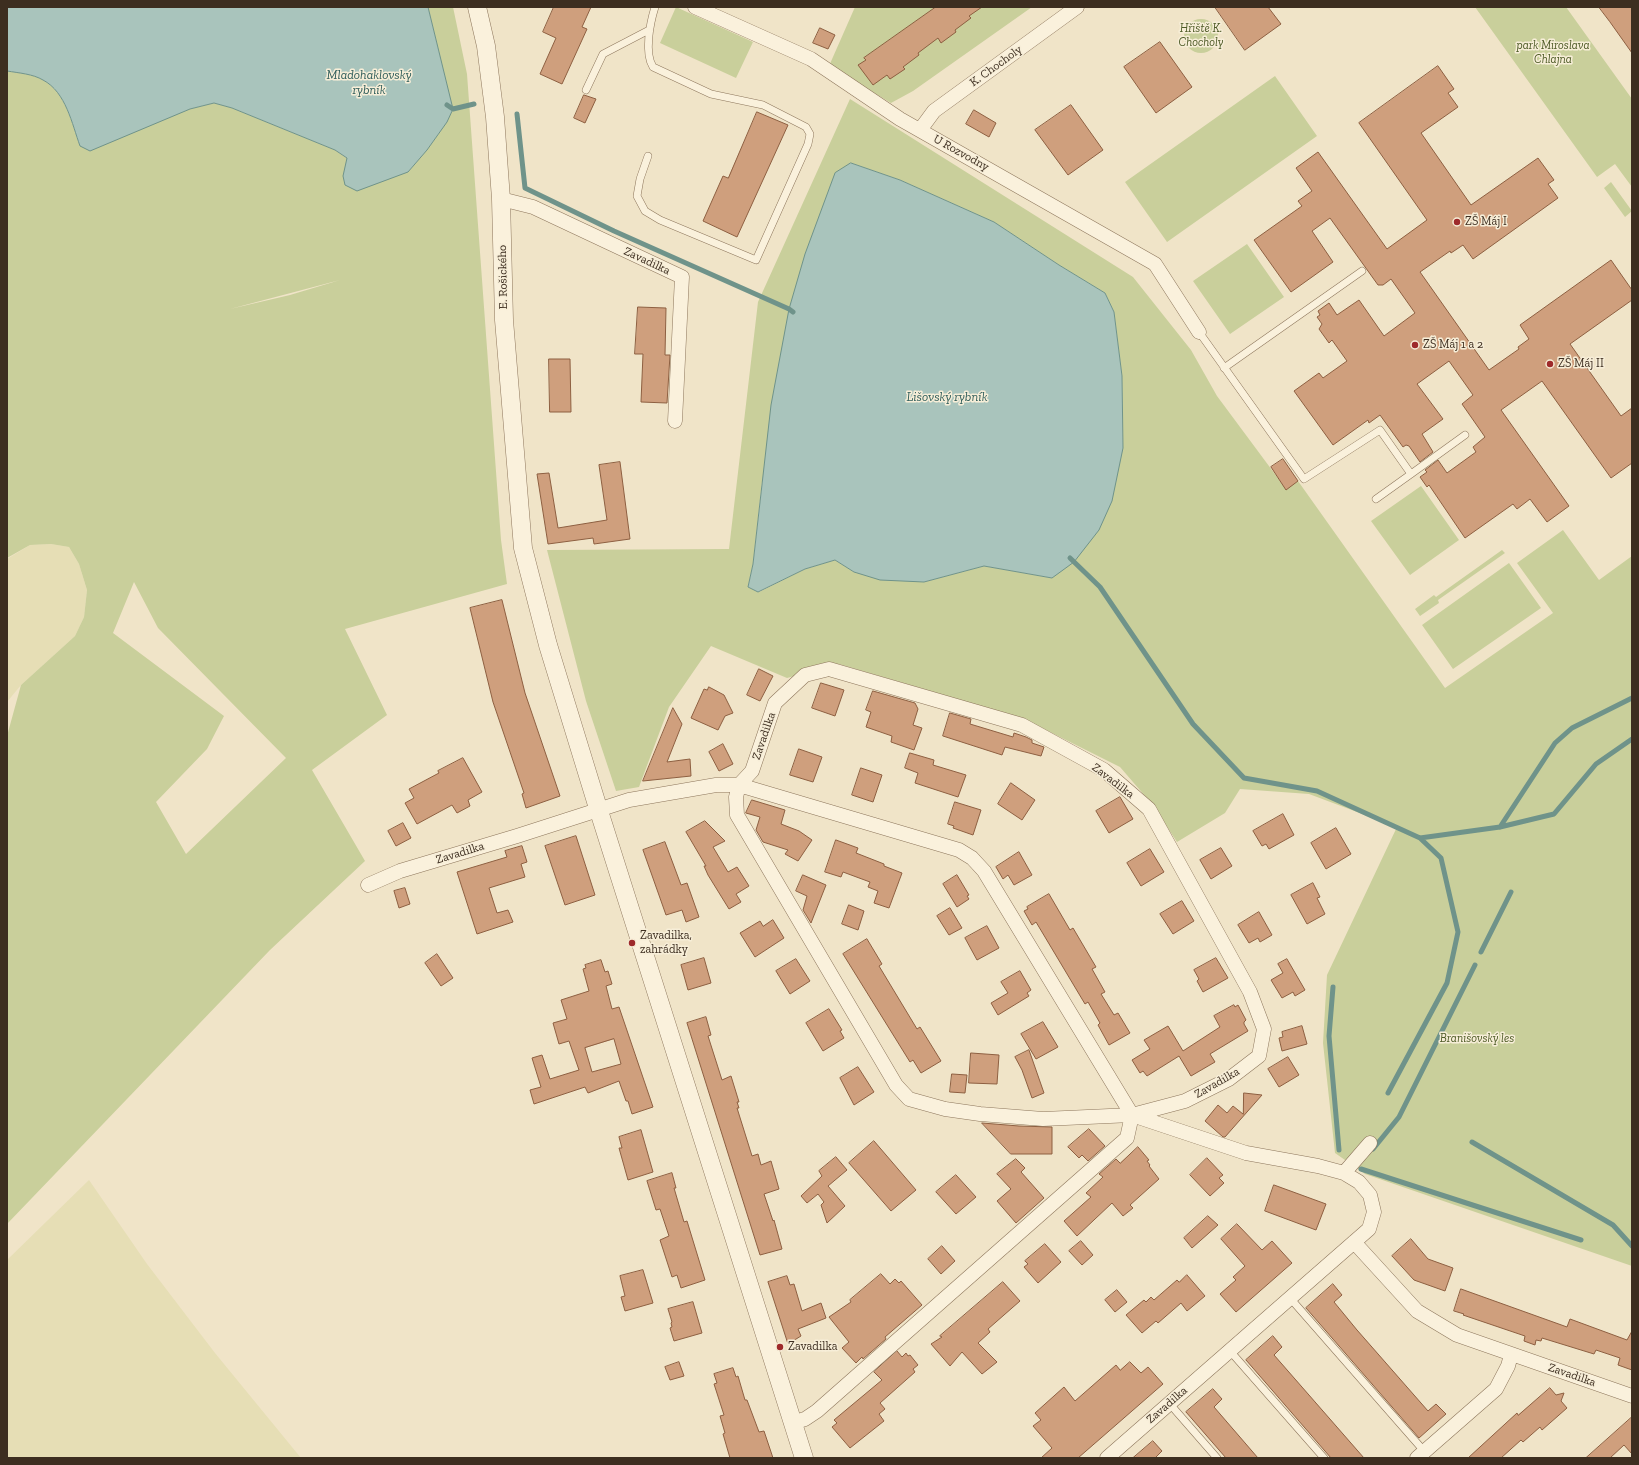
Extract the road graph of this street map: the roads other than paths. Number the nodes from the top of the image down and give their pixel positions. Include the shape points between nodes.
1 (477, 7) edge
2 (656, 7) edge
3 (695, 7) edge
4 (1077, 7) edge
5 (649, 30) junction
6 (586, 90) dead end
7 (920, 130) junction
8 (648, 156) dead end
9 (501, 199) junction
10 (1362, 271) dead end
11 (1199, 332) joint
12 (1224, 368) junction
13 (675, 421) dead end
14 (1465, 435) dead end
15 (1411, 474) junction
16 (1376, 499) dead end
17 (739, 785) junction
18 (598, 808) junction
19 (368, 884) dead end
20 (1132, 1115) junction
21 (1370, 1143) dead end
22 (1344, 1173) junction
23 (1354, 1242) junction
24 (1290, 1298) junction
25 (1230, 1350) junction
26 (1511, 1355) junction
27 (1632, 1396) edge
28 (1169, 1404) junction
29 (792, 1423) junction
30 (1420, 1455) edge
31 (1109, 1457) edge
32 (804, 1458) edge
33 (1217, 1458) edge
34 (1324, 1458) edge

1 - 9 street, E. Rošického via 486,46 495,117
2 - 5 lane
3 - 7 street, U Rozvodny via 810,59
4 - 7 street, K. Chocholy via 934,111
5 - 6 lane via 602,54
5 - 8 lane via 649,61 654,67 711,94 763,105 806,127 810,134 808,144 756,260 660,220 645,211 637,196
7 - 11 street, U Rozvodny via 1155,264
9 - 13 street, Zavadilka via 532,208 682,277
9 - 18 street, E. Rošického via 504,320 523,548 548,645
10 - 12 lane
11 - 12 lane
12 - 15 lane via 1304,479 1380,430
14 - 15 lane
15 - 16 lane
17 - 18 street, Zavadilka via 716,785
17 - 20 street, Zavadilka via 959,850 972,858 988,878
17 - 20 street, Zavadilka via 736,815 896,1085 909,1099 945,1109 1043,1119
17 - 20 street, Zavadilka via 752,771 775,704 805,675 830,669 1022,725 1104,770 1149,809 1250,992 1264,1029 1259,1056 1229,1079 1185,1101
18 - 19 street, Zavadilka via 400,871
18 - 29 street
20 - 22 street, Zavadilka via 1246,1153
20 - 29 street via 1127,1138 817,1412
21 - 22 street
22 - 23 street, Zavadilka via 1359,1182 1370,1195 1374,1212 1369,1229
23 - 24 street, Zavadilka
23 - 26 street, Zavadilka via 1417,1310 1457,1335
24 - 25 street, Zavadilka
24 - 30 lane
25 - 28 street, Zavadilka
25 - 34 lane
26 - 27 street, Zavadilka
26 - 30 street via 1496,1388
28 - 31 street, Zavadilka
28 - 33 lane
29 - 32 street

